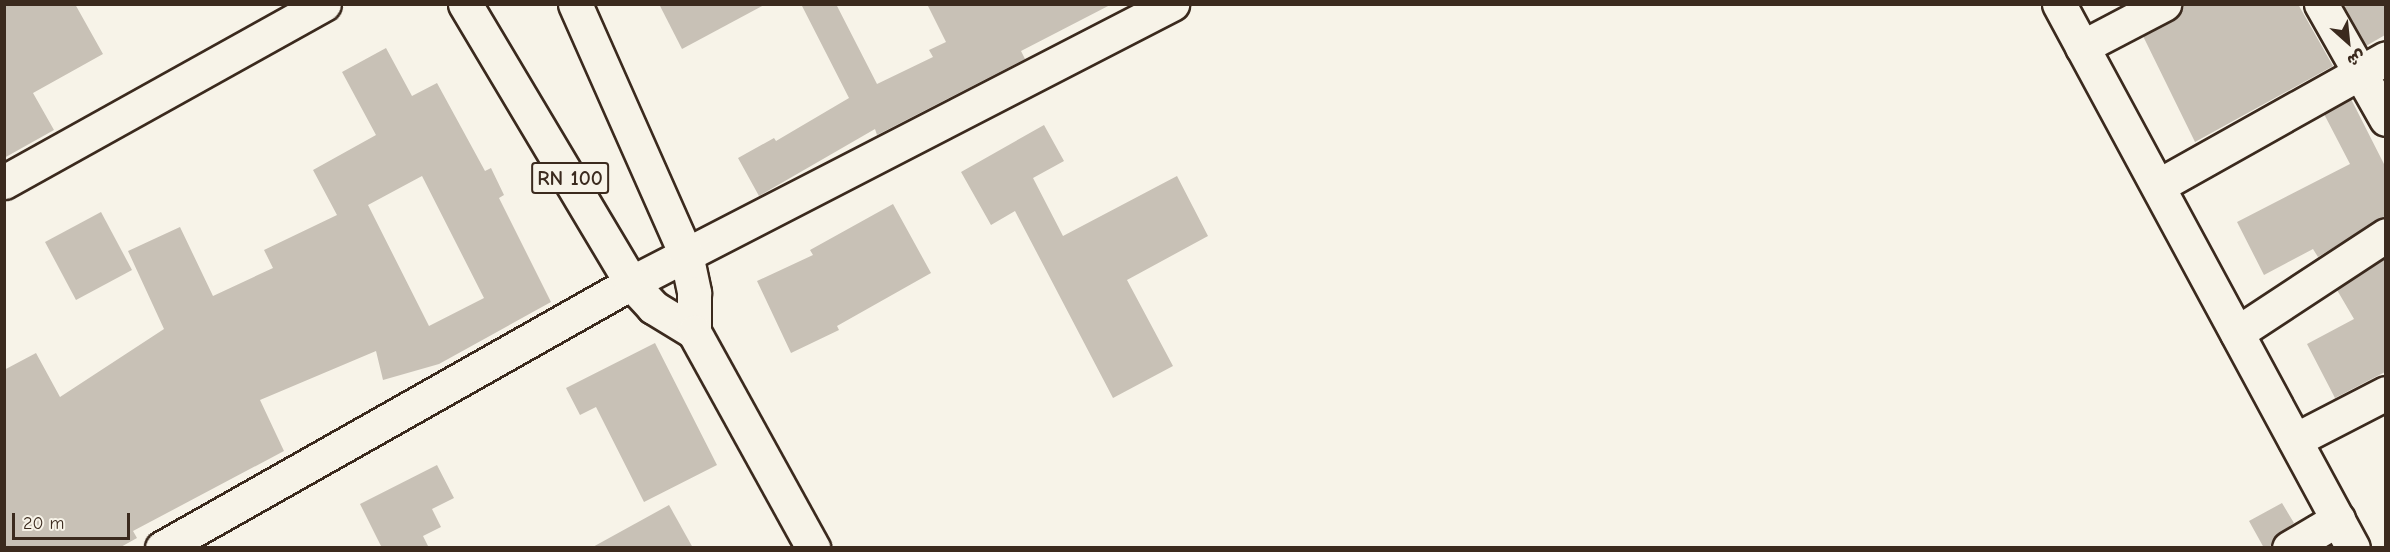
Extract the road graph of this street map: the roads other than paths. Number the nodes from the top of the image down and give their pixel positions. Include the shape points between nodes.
1 (324, 4) edge
2 (465, 4) edge
3 (575, 4) edge
4 (1172, 4) edge
5 (2059, 4) edge
6 (2164, 4) edge
7 (2321, 4) edge
8 (2082, 47) junction
9 (2373, 65) edge
10 (2385, 119) edge
11 (4, 182) edge
12 (2158, 186) junction
13 (2385, 235) edge
14 (686, 254) junction
15 (631, 283) junction
16 (694, 332) junction
17 (2236, 333) junction
18 (2385, 393) edge
19 (2295, 440) junction
20 (2337, 519) junction
21 (162, 548) edge
22 (813, 548) edge
23 (2289, 548) edge
24 (2353, 548) edge

1 - 11 street
2 - 15 street, RN 100
3 - 14 street, RN 100
4 - 14 street
5 - 8 street
6 - 8 street
7 - 9 street
8 - 12 street
9 - 10 street
9 - 12 street
12 - 17 street
13 - 17 street
14 - 15 street
14 - 16 street, RN 100 via 694,293
15 - 16 street, RN 100 via 653,307
15 - 21 street
16 - 22 street, RN 100
17 - 19 street
18 - 19 street
19 - 20 street
20 - 23 street
20 - 24 street

